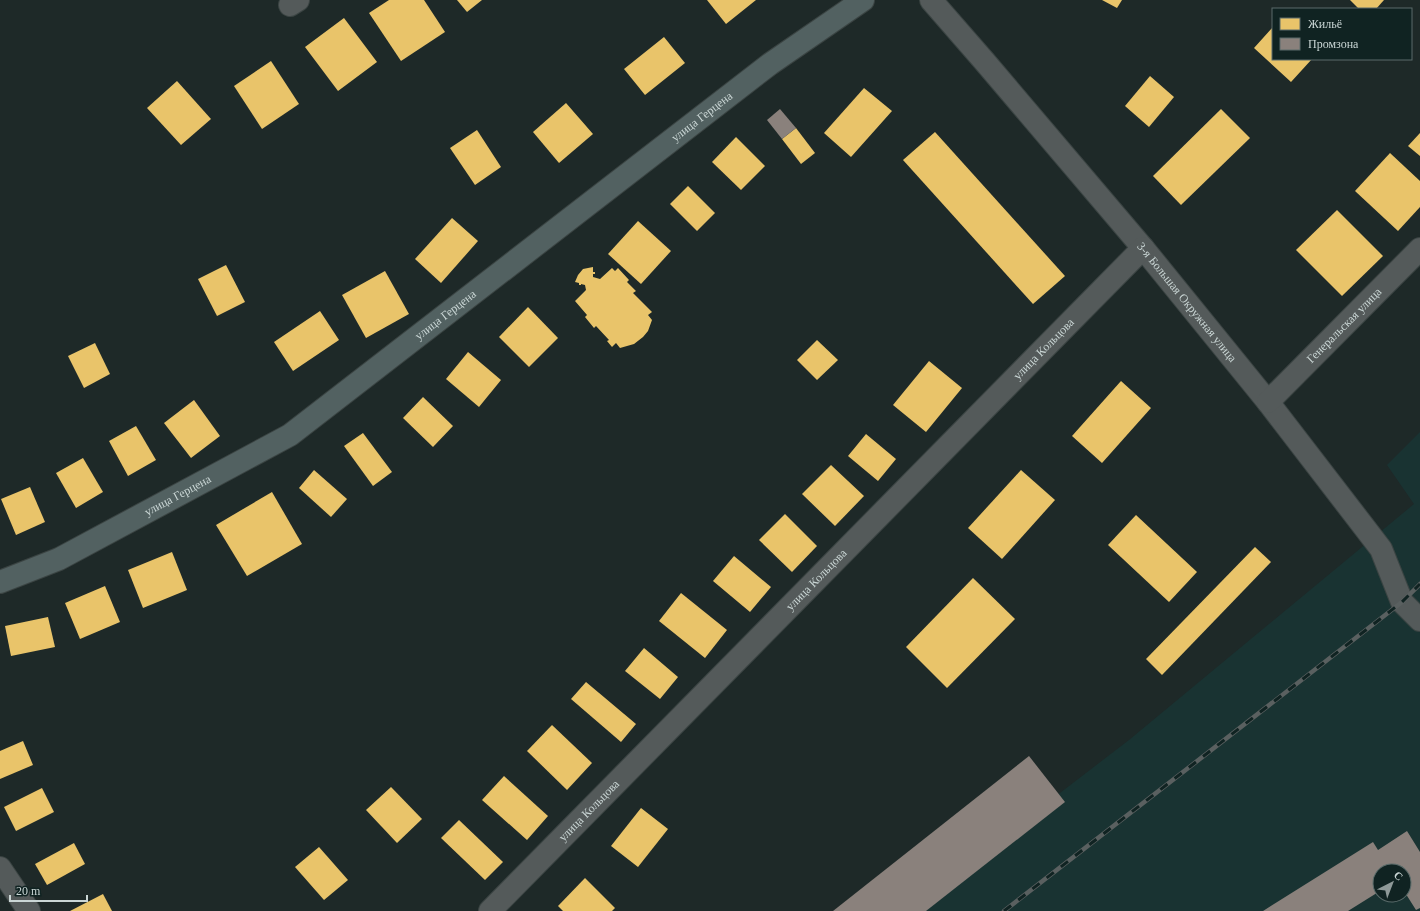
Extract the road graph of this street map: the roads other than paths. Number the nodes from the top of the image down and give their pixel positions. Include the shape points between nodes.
1 (863, 0) edge
2 (931, 0) edge
3 (1143, 248) junction
4 (1420, 249) edge
5 (1268, 402) junction
6 (0, 582) edge
7 (1420, 620) edge
8 (0, 868) edge
9 (29, 911) edge
10 (490, 911) edge

1 - 6 main road, улица Герцена via 770,64 290,435 59,559
2 - 3 street, 3-я Большая Окружная улица
3 - 5 street, 3-я Большая Окружная улица
3 - 10 street, улица Кольцова
4 - 5 street, Генеральская улица
5 - 7 street, 3-я Большая Окружная улица via 1381,549 1402,602
8 - 9 street

